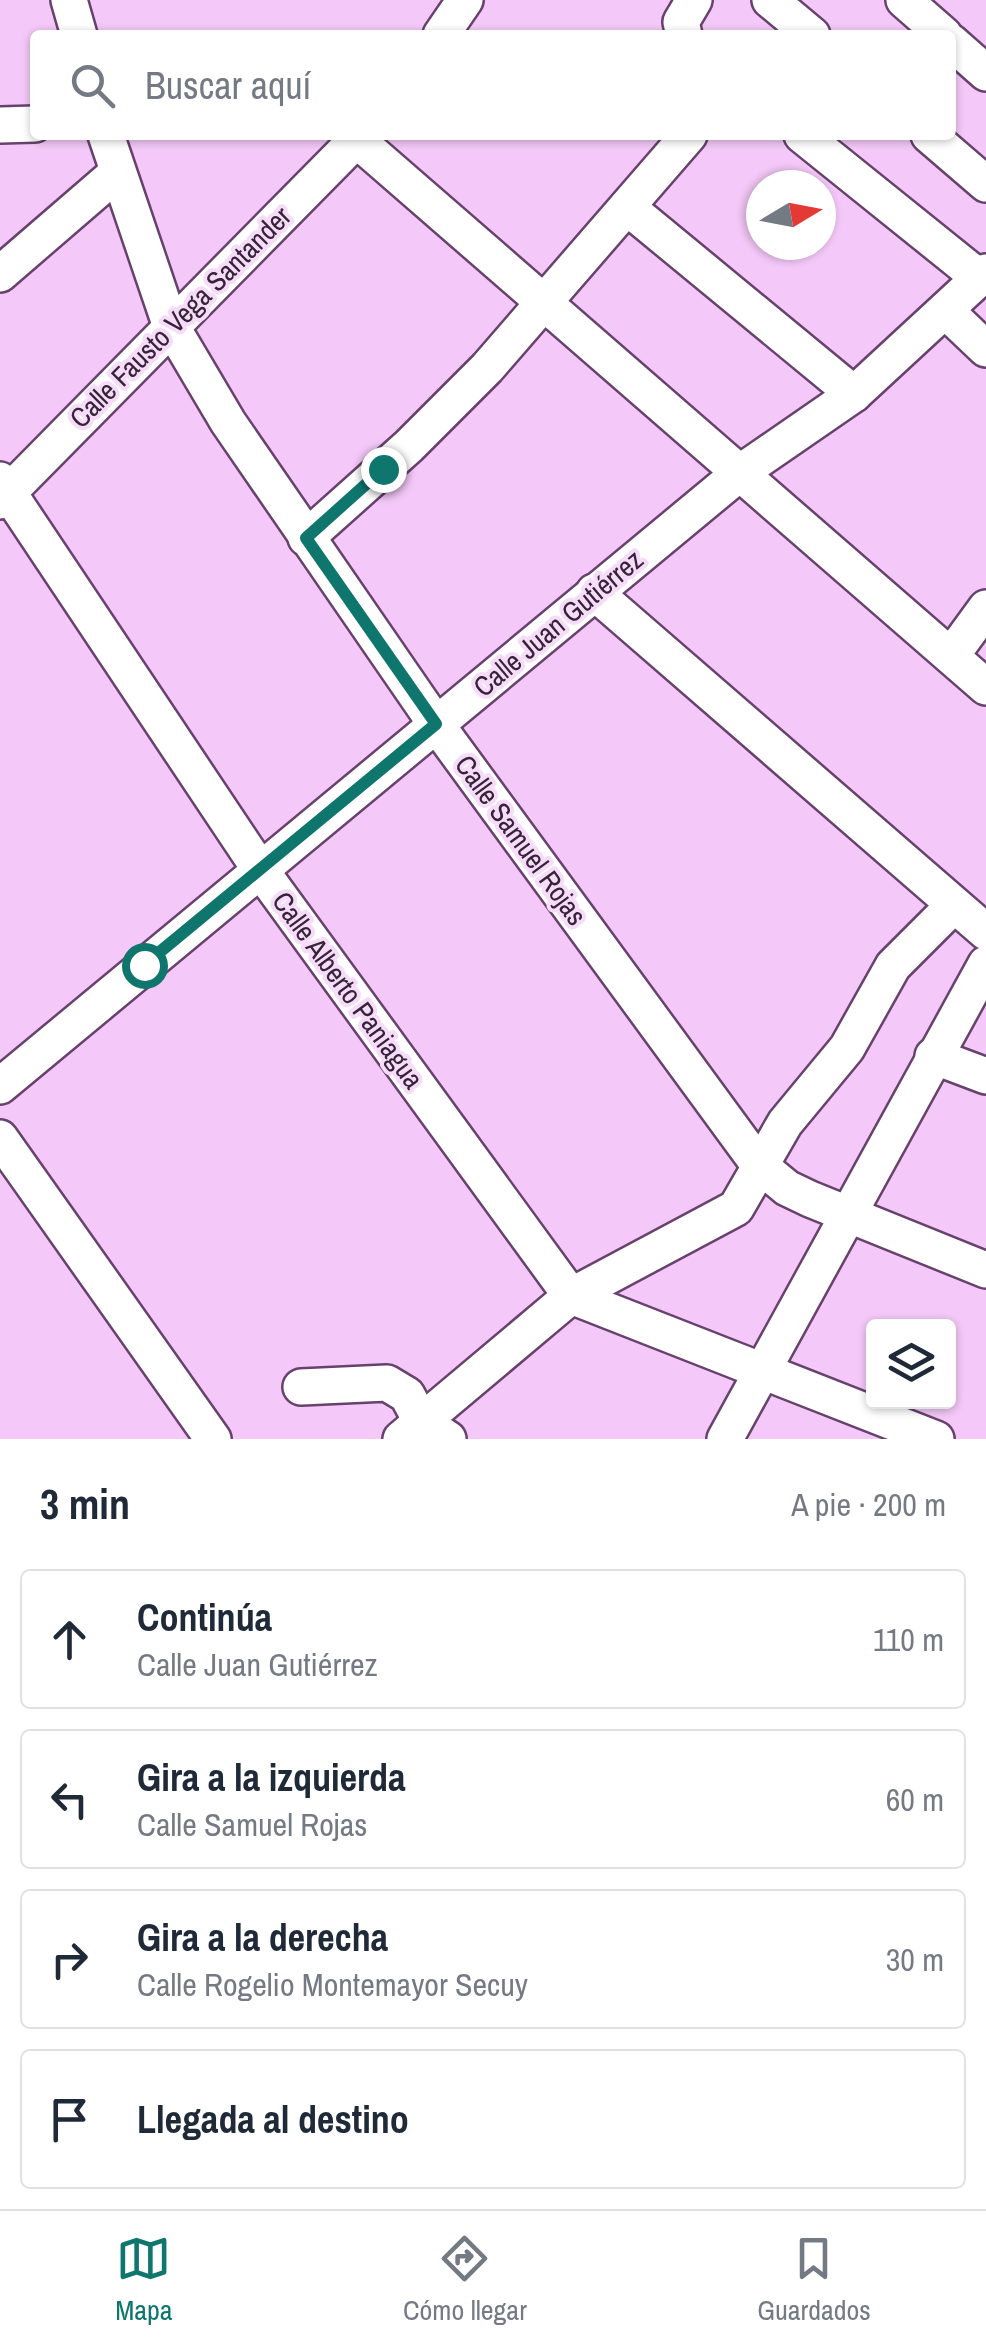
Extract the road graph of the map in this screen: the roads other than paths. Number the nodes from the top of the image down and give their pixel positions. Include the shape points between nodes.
1 (69, 0) edge
2 (465, 0) edge
3 (770, 0) edge
4 (904, 0) edge
5 (77, 30) edge
6 (444, 30) edge
7 (806, 30) edge
8 (938, 30) edge
9 (956, 46) edge
10 (986, 73) edge
11 (30, 124) edge
12 (0, 125) edge
13 (107, 140) edge
14 (356, 140) edge
15 (362, 140) edge
16 (685, 140) edge
17 (808, 140) edge
18 (935, 140) edge
19 (117, 173) junction
20 (986, 184) edge
21 (628, 207) junction
22 (0, 274) edge
23 (984, 276) edge
24 (545, 304) junction
25 (947, 312) junction
26 (170, 324) junction
27 (986, 349) edge
28 (854, 394) junction
29 (742, 472) junction
30 (3, 491) edge
31 (306, 538) junction
32 (594, 592) junction
33 (986, 608) edge
34 (951, 656) junction
35 (986, 687) edge
36 (436, 724) junction
37 (260, 868) junction
38 (954, 905) junction
39 (986, 932) edge
40 (986, 964) edge
41 (933, 1056) junction
42 (986, 1076) edge
43 (0, 1086) edge
44 (0, 1138) edge
45 (760, 1165) junction
46 (848, 1214) junction
47 (986, 1270) edge
48 (571, 1296) junction
49 (764, 1372) junction
50 (301, 1387) dead end
51 (423, 1433) edge
52 (213, 1439) edge
53 (725, 1439) edge
54 (936, 1439) edge

1 - 5 street
2 - 6 street
3 - 7 street
4 - 8 street
9 - 10 street
11 - 12 street
13 - 19 street, Calle Samuel Rojas
14 - 26 street, Calle Fausto Vega Santander
15 - 24 street
16 - 21 street
17 - 23 street
18 - 20 street
19 - 22 street
19 - 26 street, Calle Samuel Rojas
21 - 24 street
21 - 28 street
23 - 25 street, Calle Juan Gutiérrez
24 - 29 street
24 - 31 street via 409,446
25 - 27 street
25 - 28 street, Calle Juan Gutiérrez
26 - 30 street, Calle Fausto Vega Santander
26 - 31 street, Calle Samuel Rojas
28 - 29 street, Calle Juan Gutiérrez
29 - 32 street, Calle Juan Gutiérrez
29 - 34 street
30 - 37 street, Calle Alberto Paniagua
31 - 36 street, Calle Samuel Rojas
32 - 36 street, Calle Juan Gutiérrez
32 - 38 street
33 - 34 street
34 - 35 street
36 - 37 street, Calle Juan Gutiérrez
36 - 45 street, Calle Samuel Rojas
37 - 43 street, Calle Juan Gutiérrez
37 - 48 street, Calle Alberto Paniagua
38 - 39 street
38 - 45 street via 893,966 847,1048 784,1123
40 - 41 street
41 - 42 street
41 - 46 street
44 - 52 street
45 - 46 street, Calle Samuel Rojas via 787,1188
45 - 48 street via 736,1208
46 - 47 street, Calle Samuel Rojas
46 - 49 street
48 - 49 street
48 - 51 street
49 - 53 street
49 - 54 street
50 - 51 street via 387,1383 407,1395

